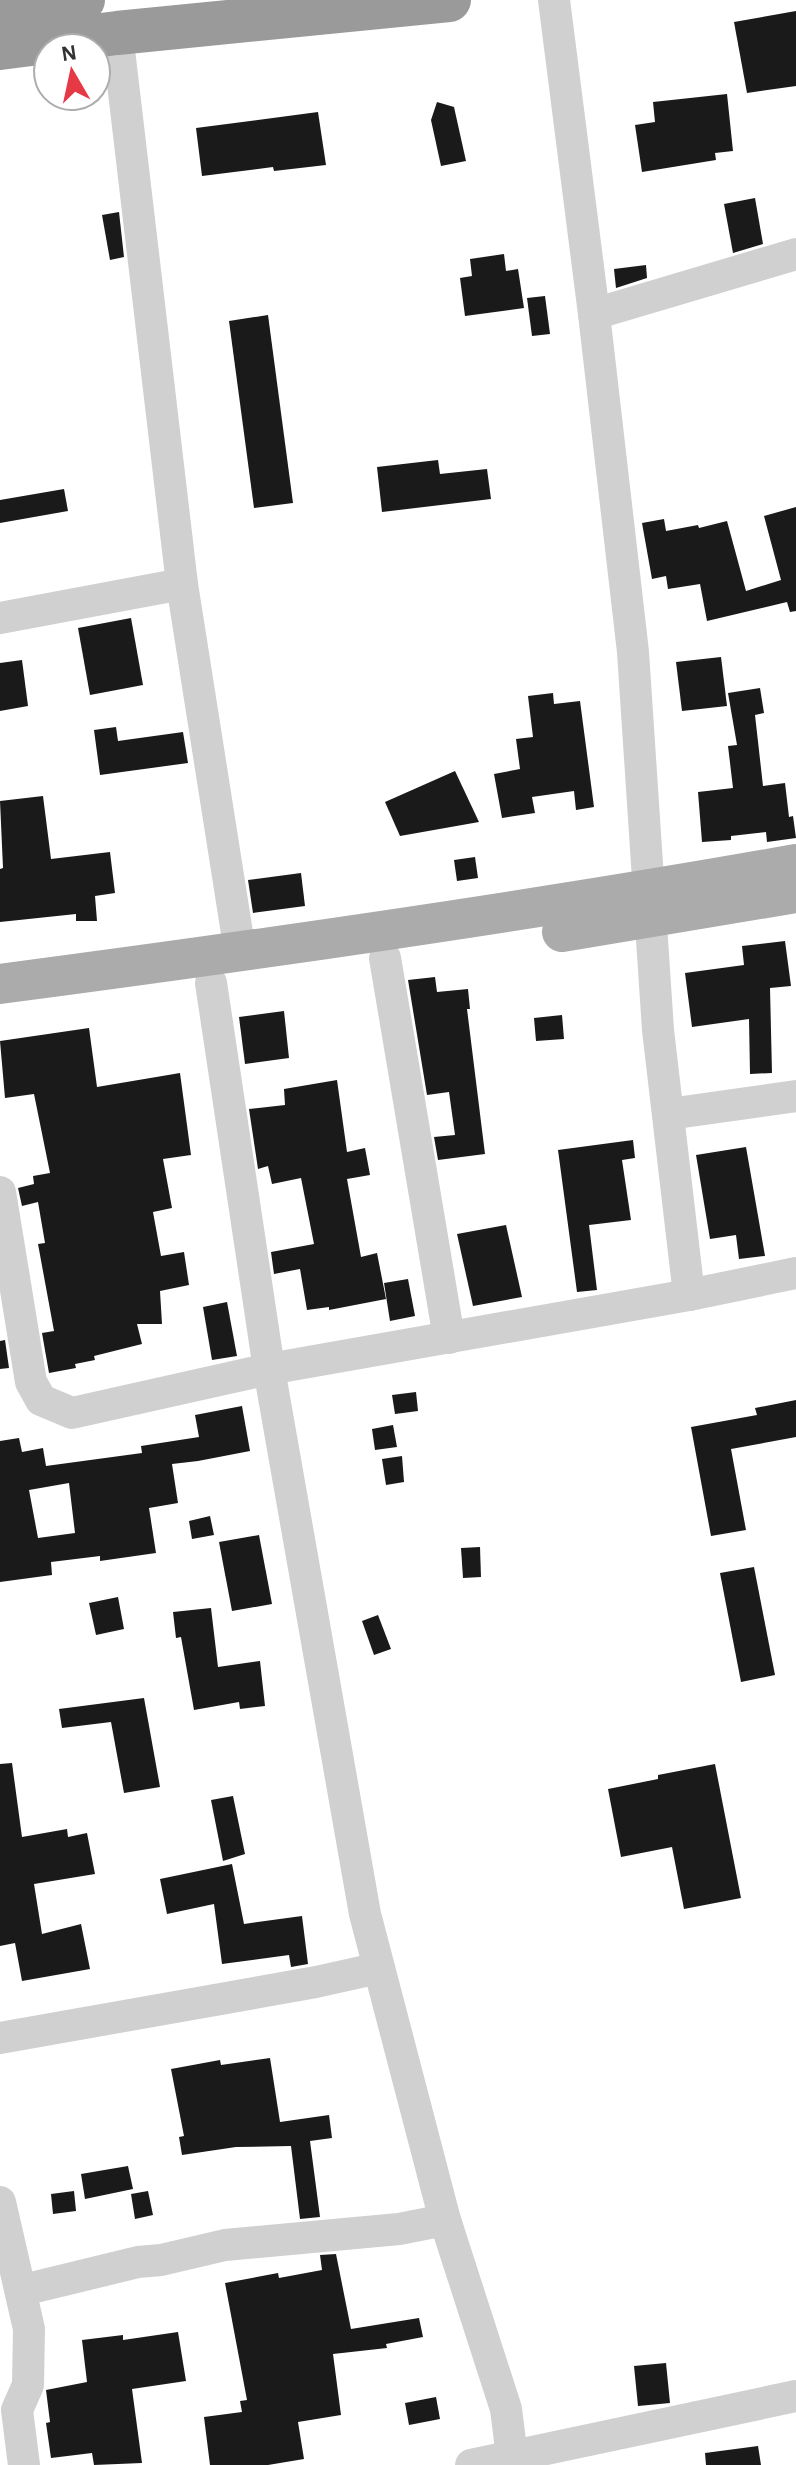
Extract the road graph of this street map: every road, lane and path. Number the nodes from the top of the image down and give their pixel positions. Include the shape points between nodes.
1 (83, 0) edge
2 (449, 0) edge
3 (554, 0) edge
4 (0, 10) edge
5 (117, 33) junction
6 (0, 48) edge
7 (796, 254) edge
8 (594, 314) junction
9 (182, 584) junction
10 (0, 618) edge
11 (796, 864) edge
12 (796, 893) edge
13 (649, 905) junction
14 (240, 952) junction
15 (385, 958) junction
16 (211, 983) junction
17 (0, 984) edge
18 (0, 1012) edge
19 (796, 1096) edge
20 (669, 1114) junction
21 (0, 1192) edge
22 (796, 1273) edge
23 (689, 1295) junction
24 (449, 1338) junction
25 (269, 1369) junction
26 (379, 1968) junction
27 (0, 2038) edge
28 (0, 2202) edge
29 (445, 2220) junction
30 (23, 2290) junction
31 (796, 2396) edge
32 (9, 2412) edge
33 (513, 2461) edge
34 (24, 2465) edge
35 (471, 2465) edge

1 - 4 highway
2 - 5 highway
3 - 8 street
5 - 6 highway
5 - 9 street
7 - 8 street
8 - 13 street via 633,652
9 - 10 street
9 - 14 street
11 - 13 main road
12 - 13 main road
13 - 14 main road
13 - 15 main road
13 - 20 street
14 - 17 main road
15 - 16 main road
15 - 24 street
16 - 18 main road
16 - 25 street
19 - 20 street
20 - 23 street
21 - 25 street via 31,1382 41,1400 72,1413
22 - 23 street
23 - 24 street
24 - 25 street
25 - 26 street via 365,1914
26 - 27 street
26 - 29 street
28 - 30 street
29 - 30 street via 225,2245
29 - 33 street via 506,2409
30 - 32 street via 28,2385
31 - 33 street
32 - 34 street
33 - 35 street

